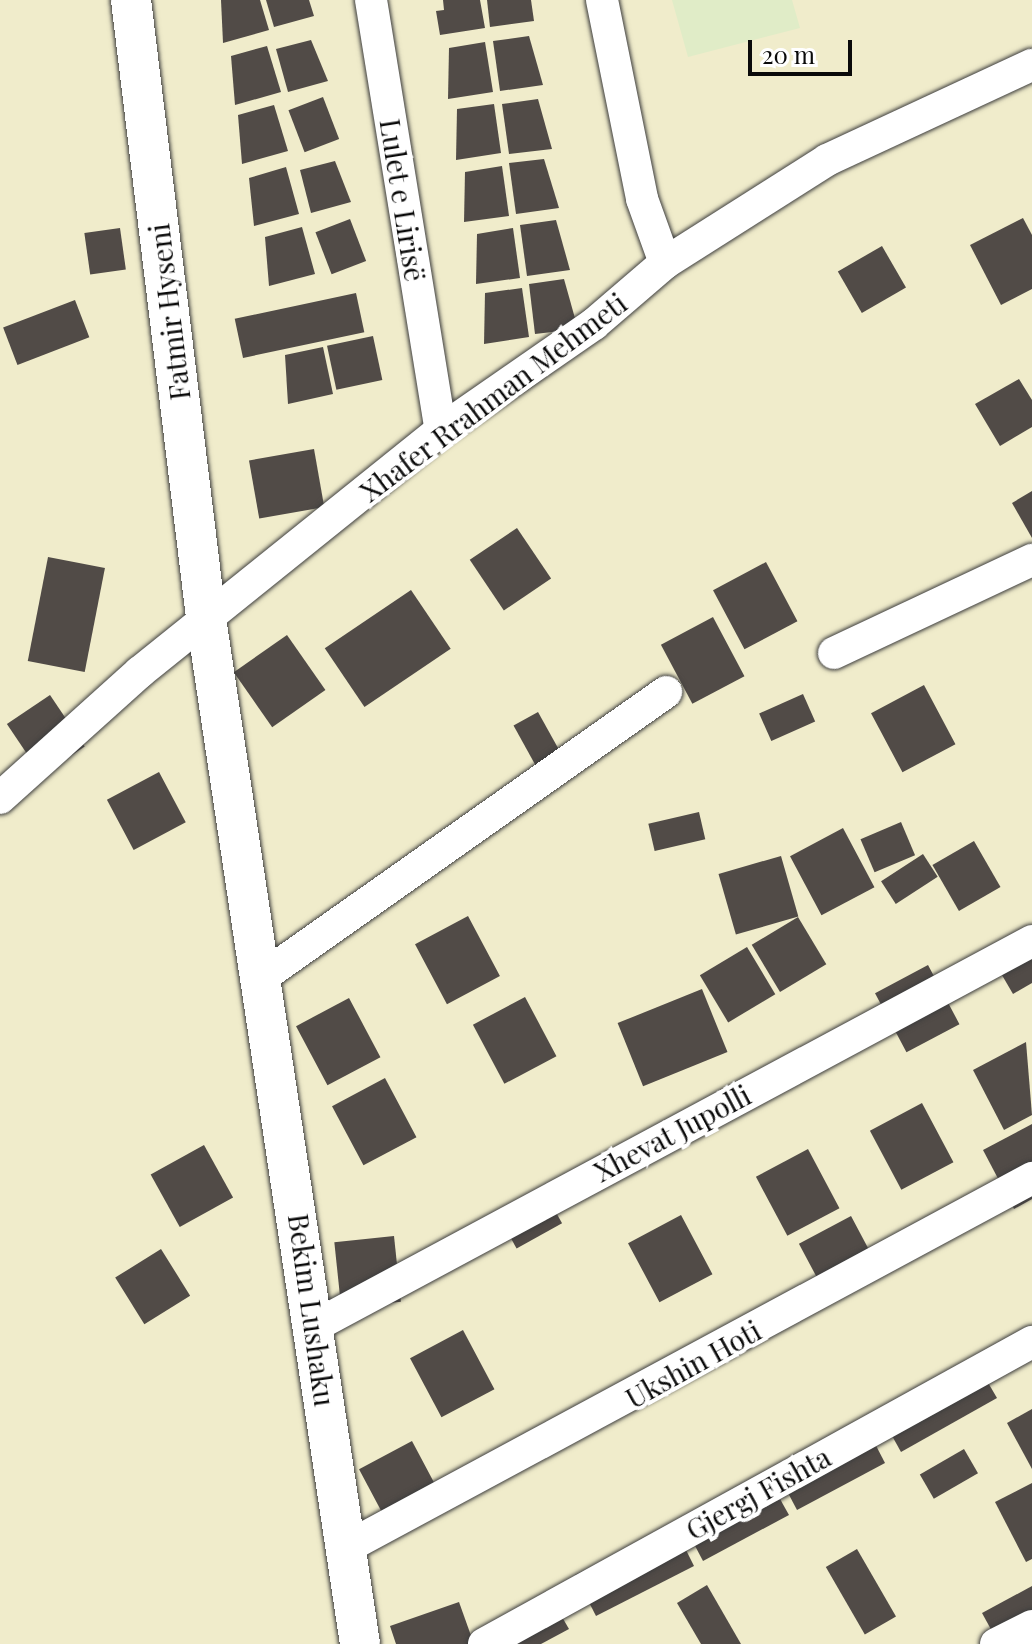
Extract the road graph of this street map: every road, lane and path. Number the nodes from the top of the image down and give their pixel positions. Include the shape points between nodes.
1 (131, 0) edge
2 (371, 0) edge
3 (602, 0) edge
4 (1032, 65) edge
5 (665, 263) junction
6 (437, 415) junction
7 (1032, 560) edge
8 (207, 625) junction
9 (834, 653) dead end
10 (666, 692) dead end
11 (0, 798) edge
12 (1032, 941) edge
13 (265, 975) junction
14 (1032, 1178) edge
15 (313, 1327) junction
16 (1032, 1342) edge
17 (351, 1545) junction
18 (1032, 1626) edge
19 (360, 1644) edge
20 (484, 1644) edge
21 (996, 1644) edge

1 - 8 street, Fatmir Hyseni
2 - 6 street, Lulet e Lirisë
3 - 5 street via 642,199
4 - 5 street, Xhafer Rrahman Mehmeti via 827,160
5 - 6 street, Xhafer Rrahman Mehmeti via 594,324
6 - 8 street, Xhafer Rrahman Mehmeti
7 - 9 street
8 - 11 street, Xhafer Rrahman Mehmeti via 140,672
8 - 13 street, Bekim Lushaku
10 - 13 street
12 - 15 street, Xhevat Jupolli
13 - 15 street, Bekim Lushaku
14 - 17 street, Ukshin Hoti
15 - 17 street, Bekim Lushaku
16 - 20 street, Gjergj Fishta
17 - 19 street, Bekim Lushaku
18 - 21 street

